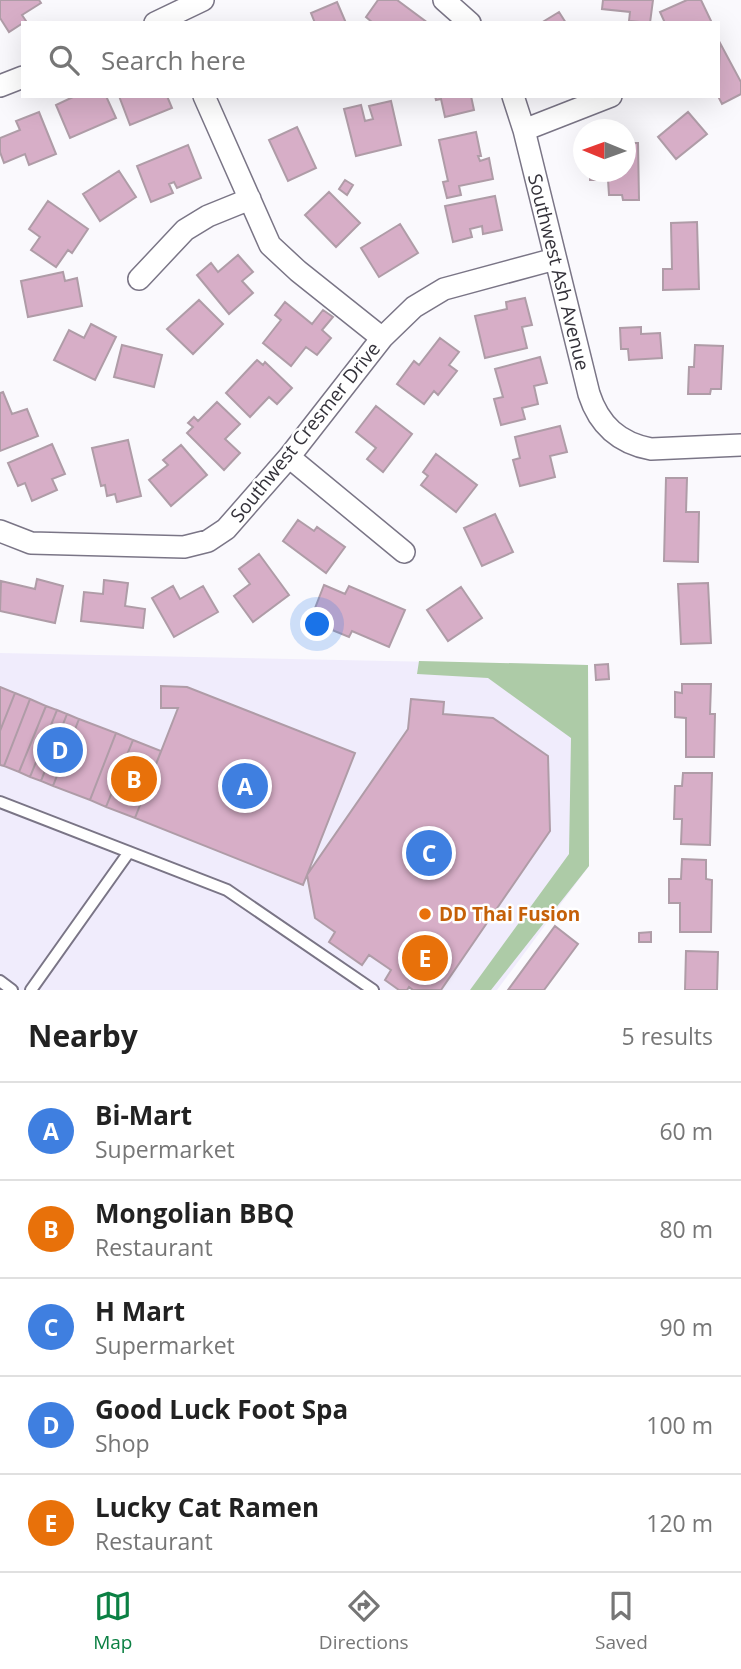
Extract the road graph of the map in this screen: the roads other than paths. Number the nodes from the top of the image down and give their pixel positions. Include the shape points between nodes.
1 (203, 0) edge
2 (444, 0) edge
3 (165, 21) edge
4 (468, 21) edge
5 (21, 78) edge
6 (0, 86) edge
7 (205, 98) edge
8 (514, 98) edge
9 (606, 98) edge
10 (524, 130) junction
11 (250, 200) junction
12 (555, 259) junction
13 (139, 279) dead end
14 (382, 338) junction
15 (741, 445) edge
16 (289, 457) junction
17 (0, 531) edge
18 (404, 552) dead end
19 (0, 802) edge
20 (129, 852) junction
21 (0, 981) edge
22 (12, 990) edge
23 (31, 990) edge
24 (373, 990) edge

1 - 3 street
2 - 4 street
5 - 6 street
7 - 11 street
8 - 10 street, Southwest Ash Avenue
9 - 10 street
10 - 12 street, Southwest Ash Avenue
11 - 13 street via 185,230
11 - 14 street via 270,245
12 - 14 street, Southwest Cresmer Drive via 444,289 414,307
12 - 15 street, Southwest Ash Avenue via 593,405 609,430 630,444 651,449
14 - 16 street, Southwest Cresmer Drive
16 - 17 street, Southwest Cresmer Drive via 226,529 208,541 184,547 31,543
16 - 18 street
19 - 20 lane
20 - 23 lane
20 - 24 lane via 228,890
21 - 22 lane

